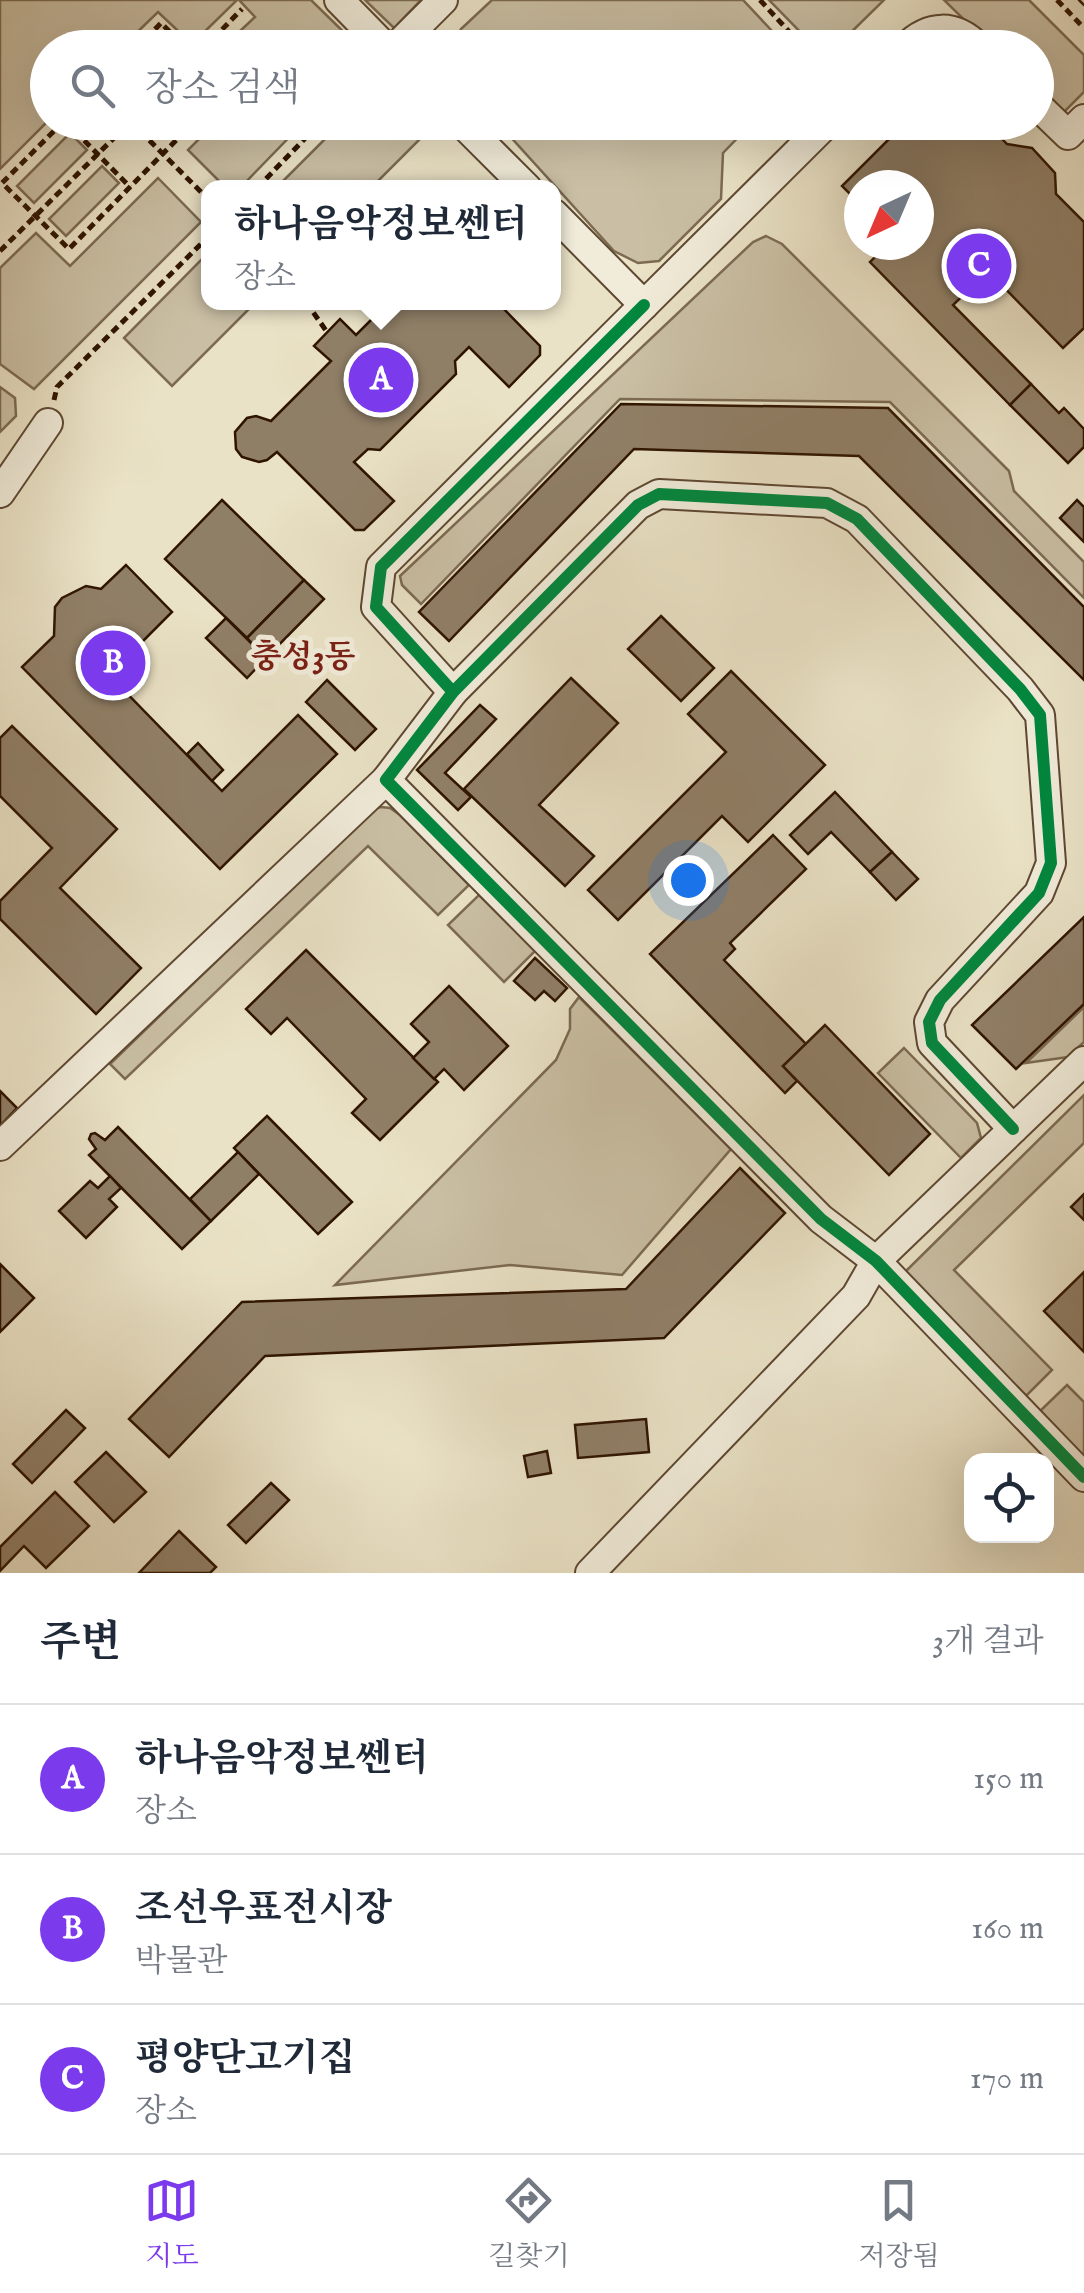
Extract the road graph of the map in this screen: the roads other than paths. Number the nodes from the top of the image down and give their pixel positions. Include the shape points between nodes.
1 (338, 0) edge
2 (443, 0) edge
3 (368, 30) edge
4 (414, 30) edge
5 (1084, 119) edge
6 (1054, 121) edge
7 (479, 140) edge
8 (810, 140) edge
9 (518, 180) edge
10 (561, 221) edge
11 (644, 305) junction
12 (48, 423) road end
13 (0, 494) edge
14 (453, 692) junction
15 (386, 780) junction
16 (1084, 1060) edge
17 (1013, 1129) junction
18 (0, 1146) edge
19 (876, 1261) junction
20 (1084, 1477) edge
21 (590, 1573) edge

1 - 3 street
2 - 4 street
5 - 6 street via 1068,135
7 - 9 street
8 - 11 street
10 - 11 street
11 - 14 street via 381,567 376,607
12 - 13 street
14 - 15 street
14 - 17 street via 638,504 659,494 827,503 857,519 1040,715 1052,863 1039,894 940,1000 930,1022 932,1043
15 - 18 street
15 - 19 street via 821,1220
16 - 17 street
17 - 19 street
19 - 20 street
19 - 21 street via 856,1296

